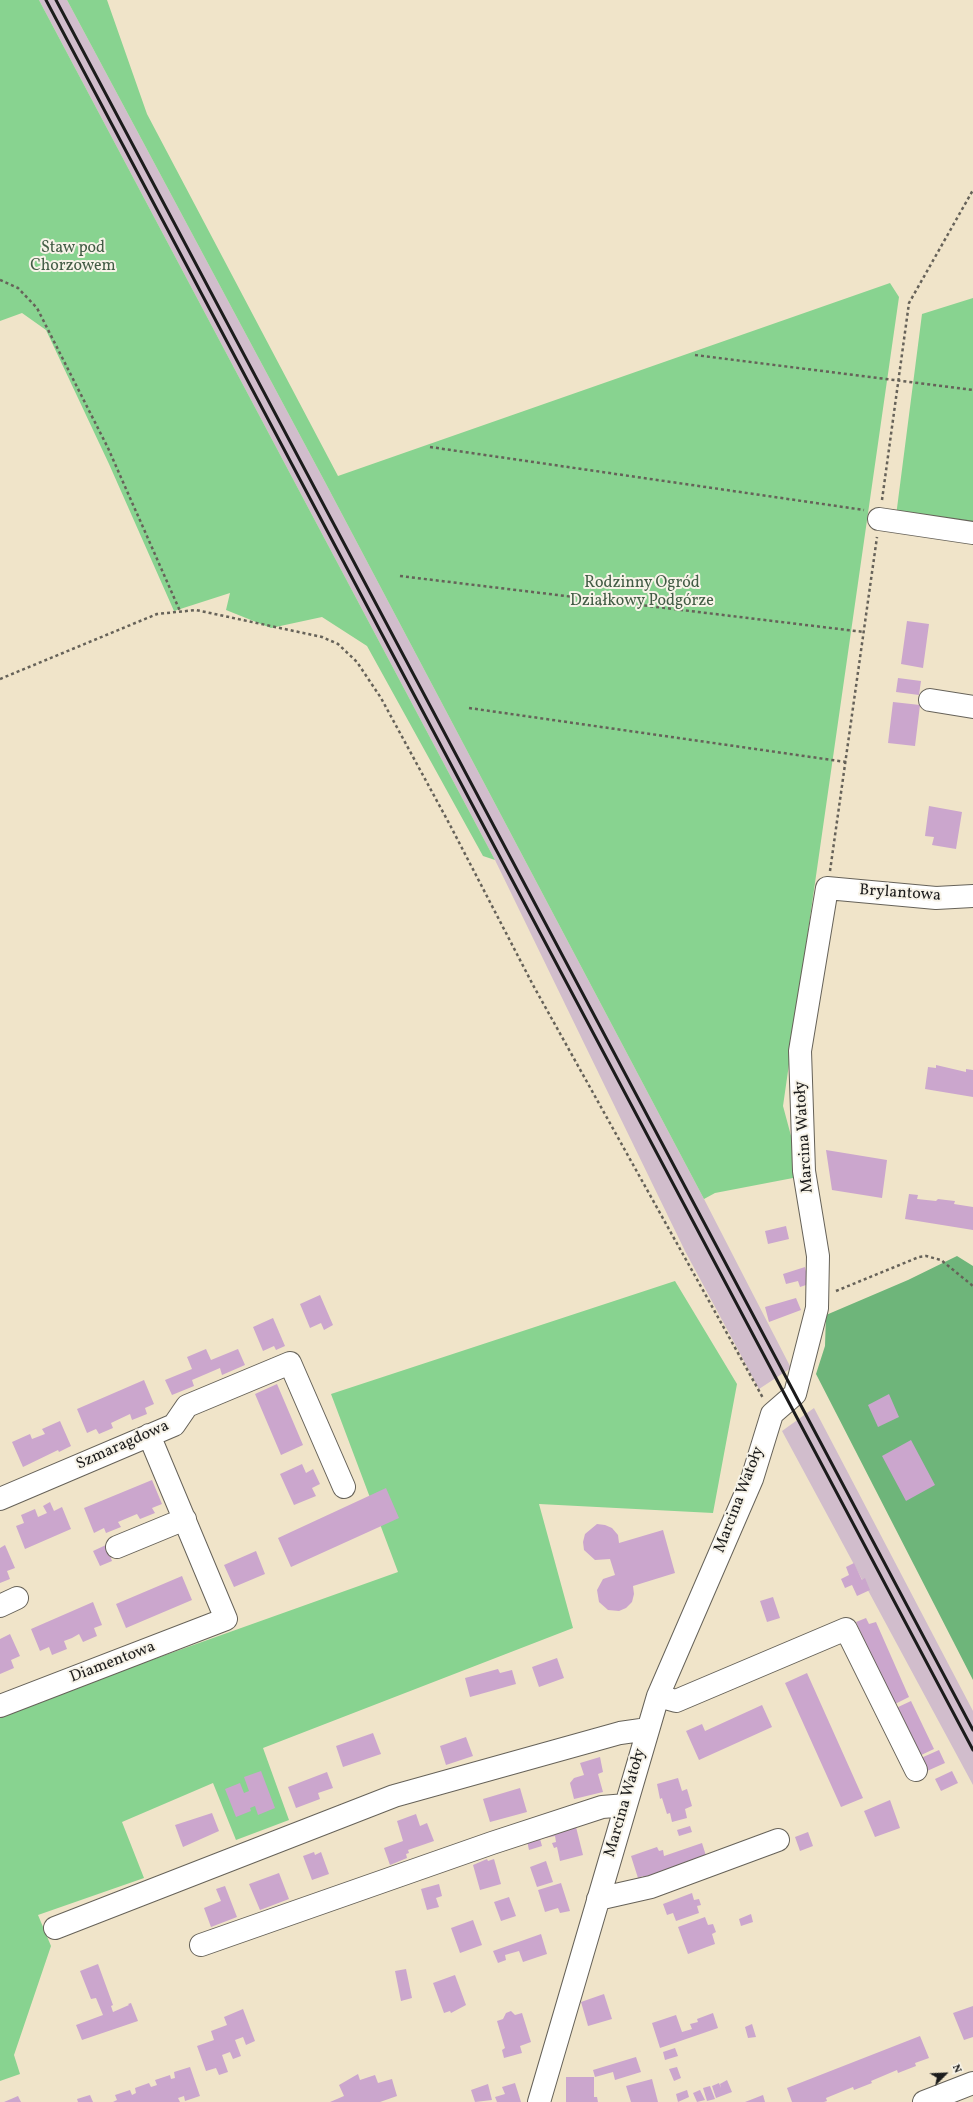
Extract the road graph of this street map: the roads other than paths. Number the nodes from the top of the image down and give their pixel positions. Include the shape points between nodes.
1 (876, 515) road end
2 (973, 533) edge
3 (930, 700) dead end
4 (973, 707) edge
5 (827, 888) joint
6 (973, 896) edge
7 (149, 1435) junction
8 (344, 1487) dead end
9 (0, 1500) edge
10 (185, 1520) junction
11 (117, 1547) dead end
12 (658, 1696) junction
13 (0, 1706) edge
14 (648, 1729) junction
15 (916, 1770) dead end
16 (626, 1805) junction
17 (778, 1840) dead end
18 (598, 1899) junction
19 (55, 1928) dead end
20 (201, 1945) dead end
21 (973, 2083) edge
22 (539, 2102) edge
23 (924, 2102) edge

1 - 2 street
3 - 4 street
5 - 6 street, Brylantowa via 936,898
5 - 12 street, Marcina Watoły via 800,1051 804,1171 818,1256 817,1308 795,1394 772,1414 752,1479
7 - 8 street, Szmaragdowa via 174,1425 188,1406 290,1363
7 - 9 street, Szmaragdowa
7 - 10 street
10 - 11 street
10 - 13 street, Diamentowa via 226,1619
12 - 14 street, Marcina Watoły
12 - 15 street via 676,1701 846,1629
14 - 16 street, Marcina Watoły
14 - 19 street via 620,1733 394,1796
16 - 18 street, Marcina Watoły
16 - 20 street via 602,1807 507,1838
17 - 18 street via 651,1887
18 - 22 street, Marcina Watoły
21 - 23 street

